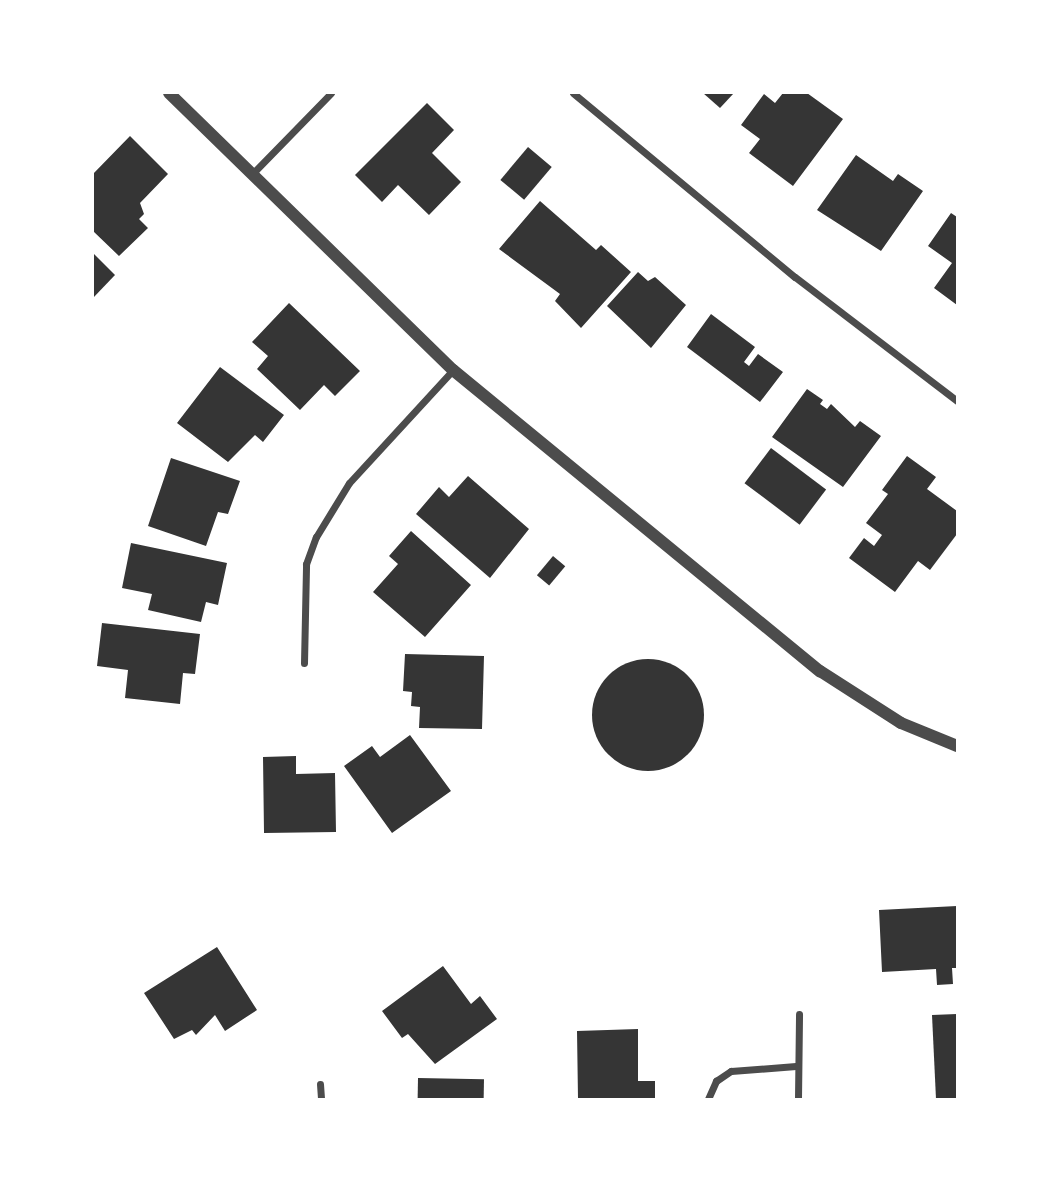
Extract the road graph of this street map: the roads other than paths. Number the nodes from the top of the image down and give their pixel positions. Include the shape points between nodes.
1 (169, 93) edge
2 (331, 93) edge
3 (573, 93) edge
4 (252, 174) junction
5 (453, 370) junction
6 (957, 401) edge
7 (304, 663) dead end
8 (957, 746) edge
9 (799, 1014) dead end
10 (796, 1066) junction
11 (320, 1084) dead end
12 (321, 1099) edge
13 (708, 1099) edge
14 (798, 1099) edge

1 - 4 street
2 - 4 street
3 - 6 street via 795,277
4 - 5 street
5 - 7 street via 349,483 316,537 306,564
5 - 8 street via 820,671 901,723
9 - 10 street
10 - 13 street via 731,1071 716,1082
10 - 14 street
11 - 12 street

